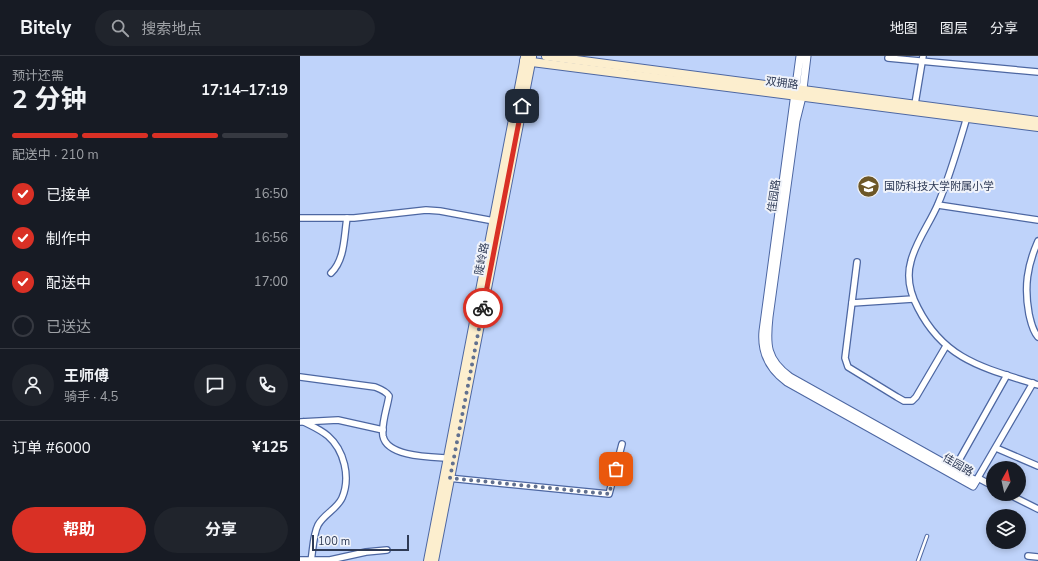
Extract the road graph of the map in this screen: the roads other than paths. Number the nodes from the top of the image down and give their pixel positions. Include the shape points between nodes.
1 (546, 56) edge
2 (800, 56) edge
3 (807, 56) edge
4 (528, 58) edge
5 (888, 58) dead end
6 (923, 59) edge
7 (1038, 72) edge
8 (799, 93) junction
9 (915, 104) junction
10 (967, 117) junction
11 (1038, 121) edge
12 (1038, 127) edge
13 (938, 205) junction
14 (300, 218) edge
15 (346, 218) junction
16 (1038, 220) edge
17 (494, 221) junction
18 (1038, 241) edge
19 (857, 262) dead end
20 (331, 273) dead end
21 (913, 299) junction
22 (852, 303) junction
23 (1038, 337) edge
24 (946, 346) junction
25 (1007, 375) junction
26 (300, 377) edge
27 (1036, 384) edge
28 (302, 422) edge
29 (383, 430) junction
30 (622, 444) dead end
31 (996, 448) junction
32 (447, 458) junction
33 (1038, 466) edge
34 (953, 471) junction
35 (447, 478) junction
36 (977, 479) junction
37 (986, 483) edge
38 (1021, 501) edge
39 (1038, 510) edge
40 (927, 536) dead end
41 (387, 550) dead end
42 (1028, 556) dead end
43 (1038, 557) edge
44 (300, 560) edge
45 (311, 561) edge
46 (428, 561) edge
47 (434, 561) edge
48 (918, 561) edge

1 - 8 main road, 双拥路
2 - 8 street, 佳园路
3 - 8 street, 佳园路
4 - 8 main road, 双拥路
4 - 17 main road, 陡岭路
4 - 35 main road, 陡岭路
5 - 6 street
6 - 7 street
6 - 9 street
8 - 9 main road, 双拥路
8 - 10 main road, 双拥路
8 - 34 street, 佳园路 via 762,331 762,344 767,360 787,382
9 - 11 main road, 双拥路
10 - 12 main road, 双拥路
10 - 13 street
13 - 16 street
13 - 21 street via 910,262 909,286
14 - 15 street
15 - 17 street via 426,210
15 - 20 street via 341,257 338,267
17 - 32 main road, 陡岭路
18 - 23 street via 1028,267 1026,289 1032,326
19 - 22 street
21 - 22 street
21 - 24 street via 930,330
22 - 24 street via 846,364 852,371 904,401 912,401 916,397
24 - 25 street via 967,360
25 - 27 street
25 - 34 street
26 - 29 street via 375,387 387,393 389,396
27 - 31 street
28 - 29 street via 338,420
28 - 45 street via 328,435 335,443 346,474 342,498 323,518 316,530
29 - 32 street via 386,444 392,448 411,454
30 - 35 street via 609,494
31 - 33 street
31 - 36 street
32 - 35 main road, 陡岭路
34 - 36 street, 佳园路 via 973,486
35 - 46 main road, 陡岭路
35 - 47 main road, 陡岭路
36 - 37 street
38 - 39 street
40 - 48 lane
41 - 45 street
42 - 43 street
44 - 45 street

